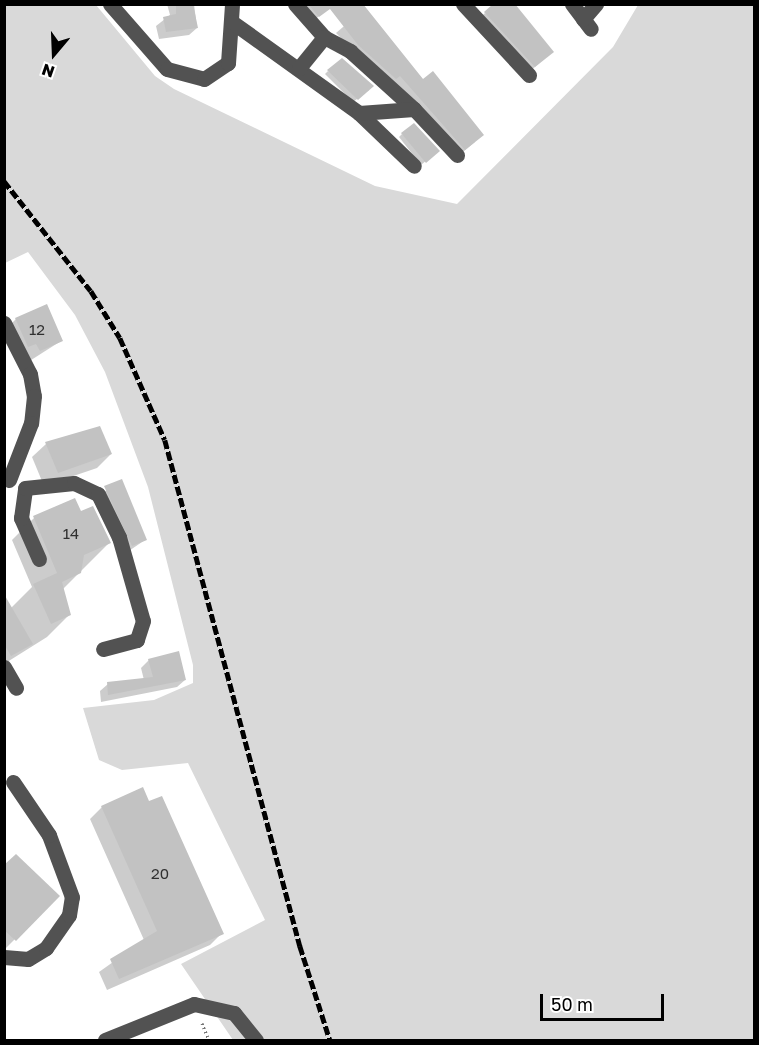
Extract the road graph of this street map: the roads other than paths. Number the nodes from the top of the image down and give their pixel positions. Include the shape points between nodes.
1 (111, 4) edge
2 (232, 4) edge
3 (295, 4) edge
4 (463, 4) edge
5 (572, 4) edge
6 (596, 4) edge
7 (232, 22) junction
8 (324, 37) junction
9 (299, 68) junction
10 (529, 75) dead end
11 (414, 109) junction
12 (359, 113) junction
13 (457, 155) dead end
14 (414, 166) dead end
15 (4, 323) edge
16 (7, 478) edge
17 (25, 488) junction
18 (39, 559) dead end
19 (103, 649) dead end
20 (4, 667) edge
21 (16, 688) dead end
22 (13, 782) dead end
23 (4, 957) edge
24 (105, 1041) edge
25 (256, 1041) edge

1 - 7 street via 167,69 190,79 213,76 228,63
2 - 7 street
3 - 8 street
4 - 10 street
5 - 6 street via 587,24
7 - 9 street
8 - 9 street
8 - 11 street via 350,51
9 - 12 street
11 - 12 street
11 - 13 street
12 - 14 street
15 - 16 street via 30,374 34,396 31,423
16 - 17 street
17 - 18 street via 21,518
17 - 19 street via 85,486 98,494 115,529 142,633 137,640
20 - 21 street
22 - 23 street via 49,835 72,897 69,915 46,948 28,959
24 - 25 street via 194,1004 234,1013

